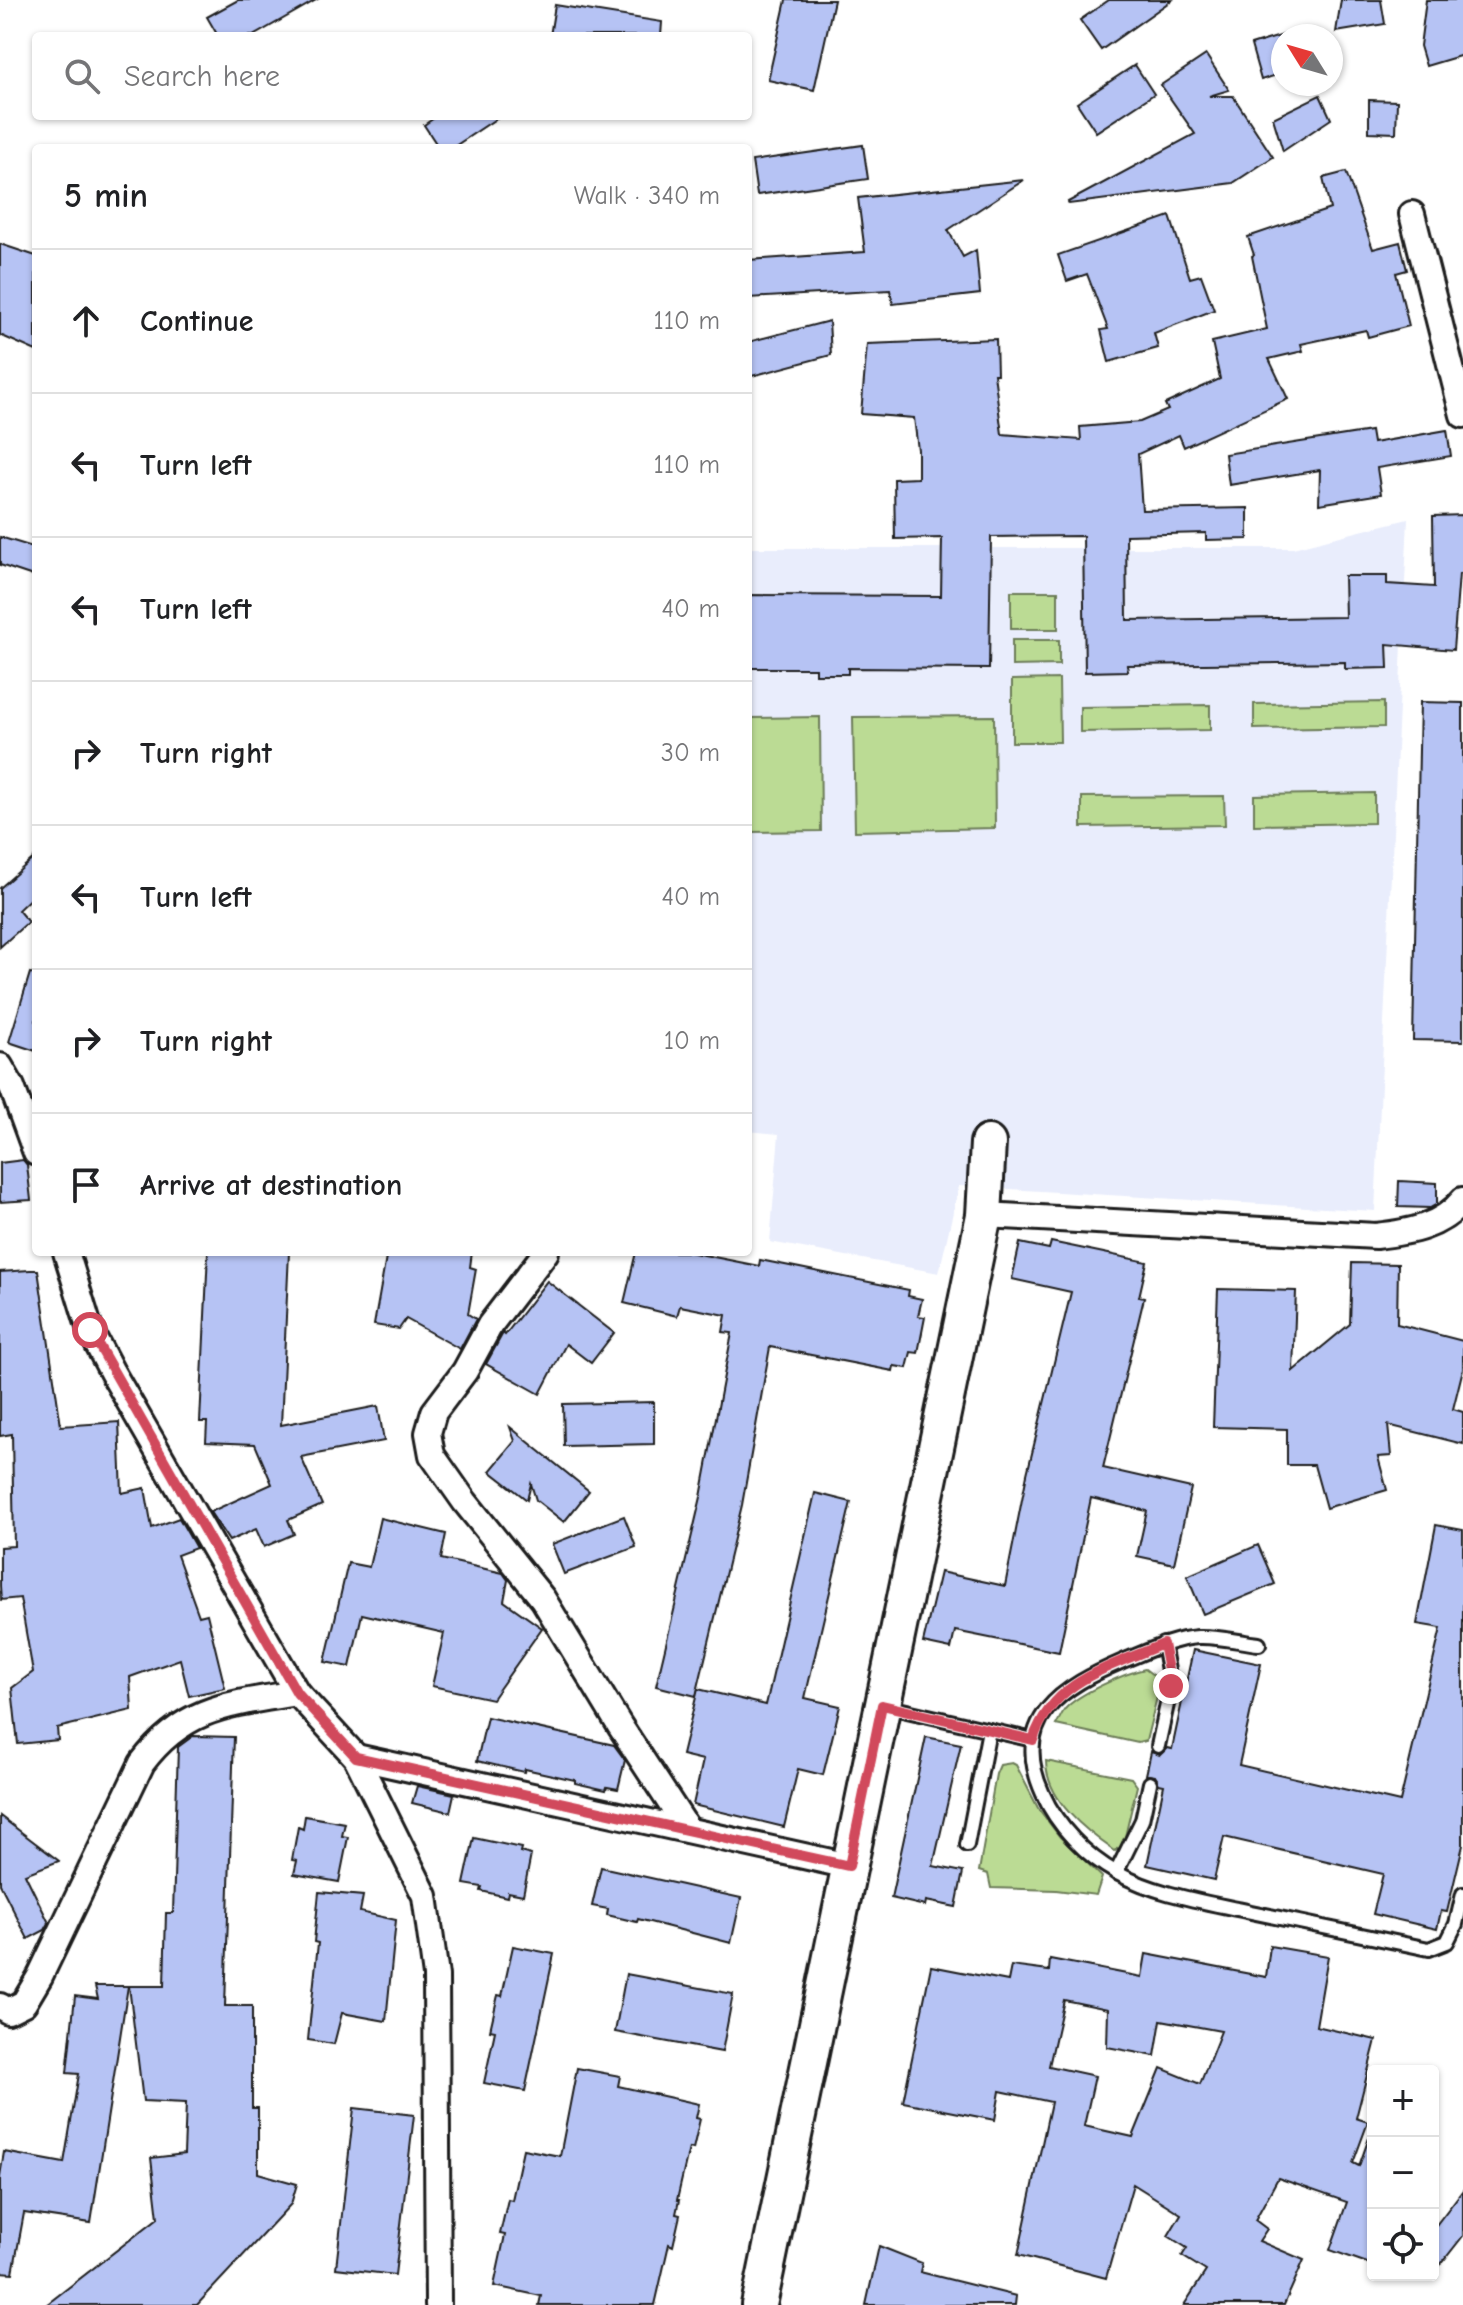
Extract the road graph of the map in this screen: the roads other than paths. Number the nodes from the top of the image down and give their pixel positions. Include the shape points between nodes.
1 (1412, 214) dead end
2 (1463, 415) edge
3 (0, 1066) edge
4 (32, 1142) edge
5 (988, 1143) dead end
6 (1463, 1200) edge
7 (984, 1215) junction
8 (67, 1256) edge
9 (543, 1256) edge
10 (1163, 1644) junction
11 (1259, 1644) dead end
12 (297, 1693) junction
13 (882, 1705) junction
14 (989, 1730) junction
15 (1033, 1740) junction
16 (1158, 1746) dead end
17 (356, 1757) junction
18 (1150, 1783) dead end
19 (688, 1830) junction
20 (967, 1845) dead end
21 (849, 1866) junction
22 (1116, 1873) junction
23 (1463, 1894) edge
24 (0, 2006) edge
25 (438, 2305) edge
26 (759, 2305) edge

1 - 2 street
3 - 4 street
5 - 7 main road
6 - 7 street via 1452,1214 1416,1231 1376,1236
7 - 13 main road
8 - 12 street via 90,1330 112,1372
9 - 19 street via 434,1412 428,1433 432,1455 543,1599
10 - 11 lane via 1199,1637
10 - 15 lane via 1081,1679 1052,1702
10 - 16 lane via 1171,1686
12 - 17 street
12 - 24 street via 190,1717 159,1740 142,1763 24,2003 8,2011
13 - 14 lane
13 - 21 main road
14 - 15 lane
14 - 20 lane
15 - 22 lane via 1035,1776 1048,1807 1068,1833
17 - 19 street
17 - 25 street via 425,1896 436,1976
18 - 22 lane via 1142,1820
19 - 21 street
21 - 26 main road
22 - 23 lane via 1201,1901 1429,1949 1447,1942

